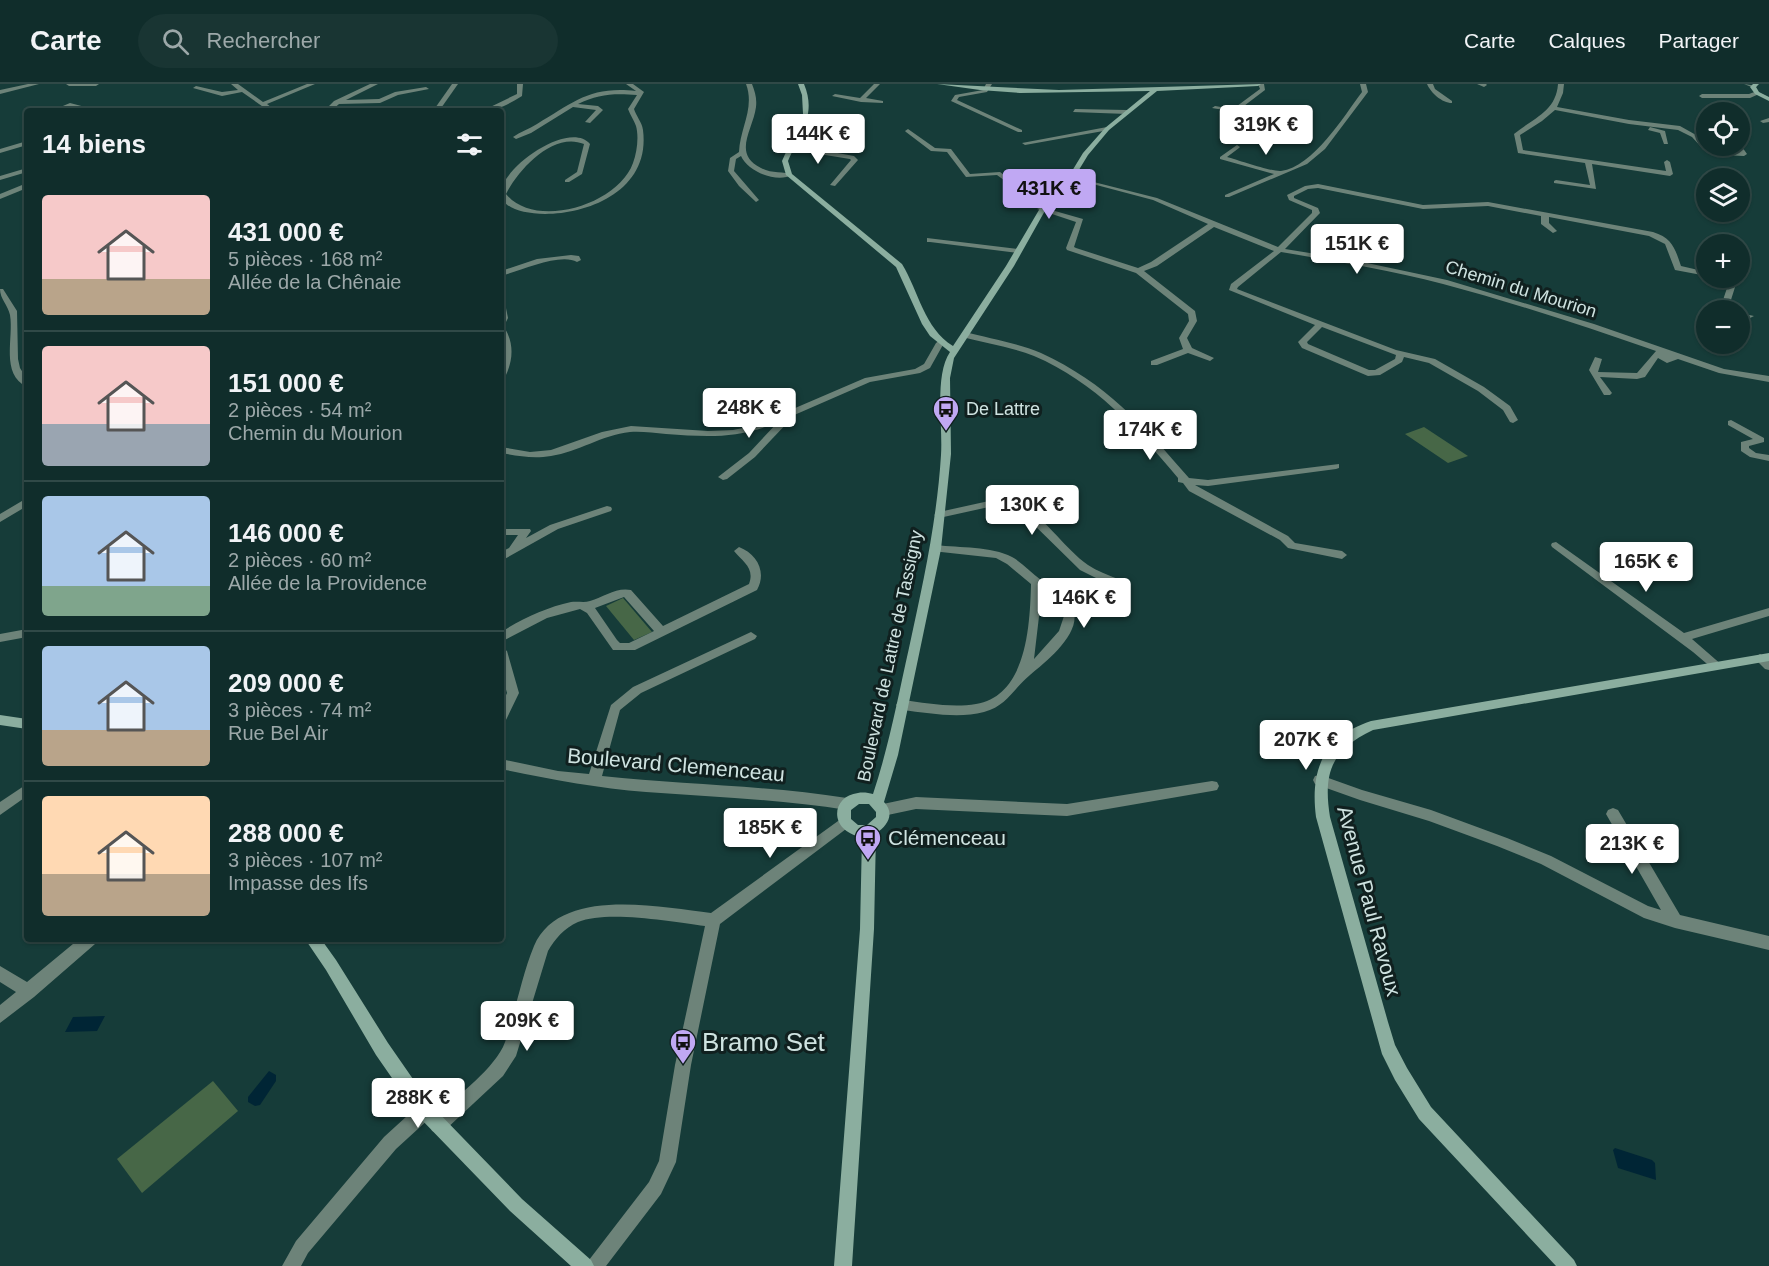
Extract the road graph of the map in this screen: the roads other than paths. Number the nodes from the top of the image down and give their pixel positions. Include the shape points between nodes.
1 (36, 84) edge
2 (69, 84) edge
3 (96, 84) edge
4 (234, 84) edge
5 (312, 84) edge
6 (375, 84) edge
7 (455, 84) edge
8 (513, 84) edge
9 (520, 84) edge
10 (629, 84) edge
11 (749, 84) edge
12 (801, 84) edge
13 (877, 84) edge
14 (940, 84) edge
15 (1260, 84) edge
16 (1363, 84) edge
17 (1430, 84) edge
18 (1561, 84) edge
19 (1753, 85) edge
20 (1159, 86) edge
21 (988, 87) edge
22 (196, 88) dead end
23 (426, 89) dead end
24 (240, 91) junction
25 (0, 92) edge
26 (641, 93) junction
27 (1757, 93) junction
28 (835, 96) dead end
29 (1701, 96) dead end
30 (1769, 99) edge
31 (861, 100) junction
32 (380, 101) junction
33 (336, 102) junction
34 (881, 102) dead end
35 (1450, 102) dead end
36 (398, 103) dead end
37 (263, 105) junction
38 (569, 105) junction
39 (62, 108) edge
40 (86, 108) edge
41 (268, 108) edge
42 (330, 108) edge
43 (438, 108) edge
44 (492, 108) edge
45 (1215, 108) dead end
46 (1552, 108) junction
47 (1076, 111) dead end
48 (1127, 112) junction
49 (588, 122) dead end
50 (1641, 124) junction
51 (1107, 129) junction
52 (908, 131) dead end
53 (1020, 131) dead end
54 (843, 136) dead end
55 (516, 137) dead end
56 (1696, 140) edge
57 (1025, 142) dead end
58 (1666, 143) dead end
59 (24, 144) edge
60 (1237, 147) dead end
61 (791, 149) junction
62 (0, 152) edge
63 (742, 153) junction
64 (827, 154) junction
65 (1667, 162) dead end
66 (1588, 163) junction
67 (24, 171) edge
68 (1280, 172) junction
69 (789, 176) junction
70 (1072, 177) junction
71 (0, 178) edge
72 (567, 181) dead end
73 (1556, 182) dead end
74 (24, 185) edge
75 (833, 185) dead end
76 (504, 189) edge
77 (1227, 195) dead end
78 (0, 197) edge
79 (504, 200) edge
80 (756, 201) dead end
81 (1042, 207) junction
82 (1545, 215) junction
83 (1213, 224) junction
84 (1553, 231) dead end
85 (930, 240) dead end
86 (1280, 250) junction
87 (1018, 251) junction
88 (1139, 272) junction
89 (1696, 272) edge
90 (504, 273) edge
91 (504, 279) edge
92 (0, 291) edge
93 (10, 307) junction
94 (0, 309) edge
95 (1321, 324) junction
96 (965, 335) junction
97 (504, 336) edge
98 (940, 343) junction
99 (1188, 350) junction
100 (955, 351) junction
101 (1401, 353) junction
102 (1663, 355) junction
103 (1210, 358) dead end
104 (1598, 359) dead end
105 (1154, 363) dead end
106 (504, 368) edge
107 (1594, 374) junction
108 (24, 380) edge
109 (1769, 380) edge
110 (1606, 393) dead end
111 (788, 416) junction
112 (1513, 420) dead end
113 (1731, 423) dead end
114 (504, 451) edge
115 (1769, 458) edge
116 (1336, 466) dead end
117 (723, 477) dead end
118 (1182, 480) junction
119 (24, 503) edge
120 (608, 509) dead end
121 (939, 515) junction
122 (0, 519) edge
123 (504, 532) edge
124 (1556, 545) dead end
125 (514, 548) junction
126 (936, 549) junction
127 (739, 551) dead end
128 (504, 555) edge
129 (1342, 555) dead end
130 (1114, 582) dead end
131 (1036, 583) junction
132 (586, 606) junction
133 (1769, 612) edge
134 (661, 632) junction
135 (24, 634) edge
136 (504, 635) edge
137 (751, 636) dead end
138 (0, 638) edge
139 (1682, 638) junction
140 (1766, 661) edge
141 (504, 662) edge
142 (1717, 666) junction
143 (1023, 674) junction
144 (902, 705) junction
145 (504, 712) edge
146 (0, 720) edge
147 (24, 724) edge
148 (504, 765) edge
149 (594, 780) junction
150 (1320, 780) junction
151 (1212, 786) dead end
152 (24, 791) edge
153 (847, 804) junction
154 (880, 806) junction
155 (0, 809) edge
156 (1613, 814) dead end
157 (845, 822) junction
158 (869, 831) junction
159 (712, 920) junction
160 (1675, 921) junction
161 (87, 942) edge
162 (314, 942) edge
163 (1769, 943) edge
164 (0, 972) edge
165 (29, 992) junction
166 (0, 1016) edge
167 (425, 1111) junction
168 (438, 1125) junction
169 (291, 1266) edge
170 (585, 1266) edge
171 (595, 1266) edge
172 (843, 1266) edge
173 (1568, 1266) edge

1 - 25 street
2 - 3 street
4 - 24 street
5 - 37 street
6 - 33 street
7 - 43 street
8 - 9 street
9 - 44 street via 520,95
10 - 26 street
11 - 63 street via 755,100
12 - 61 street via 806,92 807,110
13 - 31 street
14 - 21 street
15 - 20 street
15 - 45 street via 1263,89 1234,111
16 - 68 street via 1365,92 1323,148 1305,163
17 - 35 street
18 - 46 street
19 - 27 street
20 - 21 street via 1070,93
20 - 48 street, Boulevard de Lattre de Tassigny
21 - 53 street via 984,92 957,96 954,101
22 - 24 street via 222,94
23 - 32 street via 397,93
24 - 37 street
26 - 38 street via 606,92
26 - 79 street via 631,109 640,132 636,165 604,200 582,208 545,212 519,209
27 - 29 street
27 - 30 street
28 - 31 street
31 - 34 street
32 - 33 street
32 - 36 street
33 - 42 street
37 - 41 street
38 - 49 street via 598,108 597,115
38 - 55 street via 538,128
39 - 40 street
46 - 50 street
46 - 66 street via 1517,134 1519,151
47 - 48 street
48 - 51 street, Boulevard de Lattre de Tassigny
50 - 56 street via 1680,128
50 - 58 street via 1663,132
51 - 57 street
51 - 70 street, Boulevard de Lattre de Tassigny via 1085,154
52 - 81 street via 933,150 949,150 968,176 998,173
54 - 64 street
59 - 62 street
60 - 68 street via 1222,158
61 - 64 street
61 - 69 street via 785,161
63 - 69 street via 758,170
63 - 80 street via 733,158 731,171
64 - 75 street via 855,160
65 - 66 street via 1670,174
66 - 73 street via 1594,188
67 - 71 street
68 - 77 street
69 - 98 street via 899,266 930,334
70 - 81 street, Boulevard de Lattre de Tassigny
70 - 83 street, Chemin du Mourion via 1155,199
72 - 76 street via 580,172 587,144 583,141 561,142 530,157
74 - 78 street
81 - 87 street, Boulevard de Lattre de Tassigny
81 - 88 street via 1080,221 1070,248
82 - 84 street via 1545,224
82 - 86 street via 1481,203 1410,205 1311,186 1289,197 1316,209 1316,213
82 - 89 street via 1655,235 1671,244 1678,268
83 - 86 street, Chemin du Mourion
83 - 88 street
85 - 87 street
86 - 95 street via 1233,290
86 - 102 street, Chemin du Mourion via 1444,282 1580,323
87 - 96 street, Boulevard de Lattre de Tassigny
88 - 99 street via 1192,313 1193,321 1183,338
90 - 91 street via 537,261 577,260 517,271
92 - 93 street
93 - 94 street
93 - 108 street via 13,360
95 - 101 street
95 - 101 street via 1302,342 1305,346 1368,373 1377,373 1399,360
96 - 100 street, Boulevard de Lattre de Tassigny
96 - 118 street via 1036,354 1077,376 1141,428
97 - 106 street via 508,345
98 - 100 street
98 - 111 street via 923,369 868,380
99 - 103 street
99 - 105 street
100 - 121 street, Boulevard de Lattre de Tassigny via 946,378 946,454
101 - 112 street via 1432,362 1481,389 1507,408
102 - 107 street via 1642,375
102 - 109 street, Chemin du Mourion
104 - 107 street
107 - 110 street
111 - 114 street via 733,433 631,429 552,453 530,455
111 - 117 street via 752,455
113 - 115 street via 1761,440 1744,444 1744,449
116 - 118 street via 1208,483
118 - 129 street via 1292,546
119 - 122 street
120 - 125 street via 554,527
121 - 126 street, Boulevard de Lattre de Tassigny
121 - 130 street via 1008,503 1030,515 1084,567
123 - 125 street via 526,531
124 - 139 street
125 - 128 street
126 - 131 street via 998,555
126 - 144 street, Boulevard de Lattre de Tassigny
127 - 134 street via 758,572 753,587
131 - 143 street
131 - 143 street via 1063,601 1070,613 1070,624 1040,661
132 - 134 street via 627,593
132 - 134 street via 621,649
132 - 136 street via 566,606
133 - 139 street
135 - 138 street
137 - 149 street via 637,690 615,708
139 - 142 street
140 - 142 street, Avenue Paul Ravoux
141 - 145 street via 513,693
142 - 150 street, Avenue Paul Ravoux via 1371,726 1337,747
143 - 144 street via 1000,699 984,707 969,710
144 - 154 street, Boulevard de Lattre de Tassigny
146 - 147 street
148 - 149 street, Boulevard Clemenceau via 558,777
149 - 153 street, Boulevard Clemenceau via 798,796
150 - 160 street via 1502,842 1546,860 1644,911
150 - 173 street, Avenue Paul Ravoux via 1323,817 1359,948 1388,1048 1401,1074 1425,1113
151 - 154 street via 1067,810 916,803
152 - 155 street
153 - 154 street via 865,798
153 - 157 street
154 - 158 street via 881,822
156 - 160 street
157 - 158 street via 855,830
157 - 159 street
158 - 172 street via 867,929
159 - 168 street via 607,910 563,921 549,933 541,948 510,1050 497,1070
159 - 171 street via 667,1162 655,1188
160 - 163 street
161 - 165 street
162 - 167 street
164 - 165 street
165 - 166 street
167 - 168 street
167 - 169 street via 390,1143 302,1247
168 - 170 street via 516,1205

